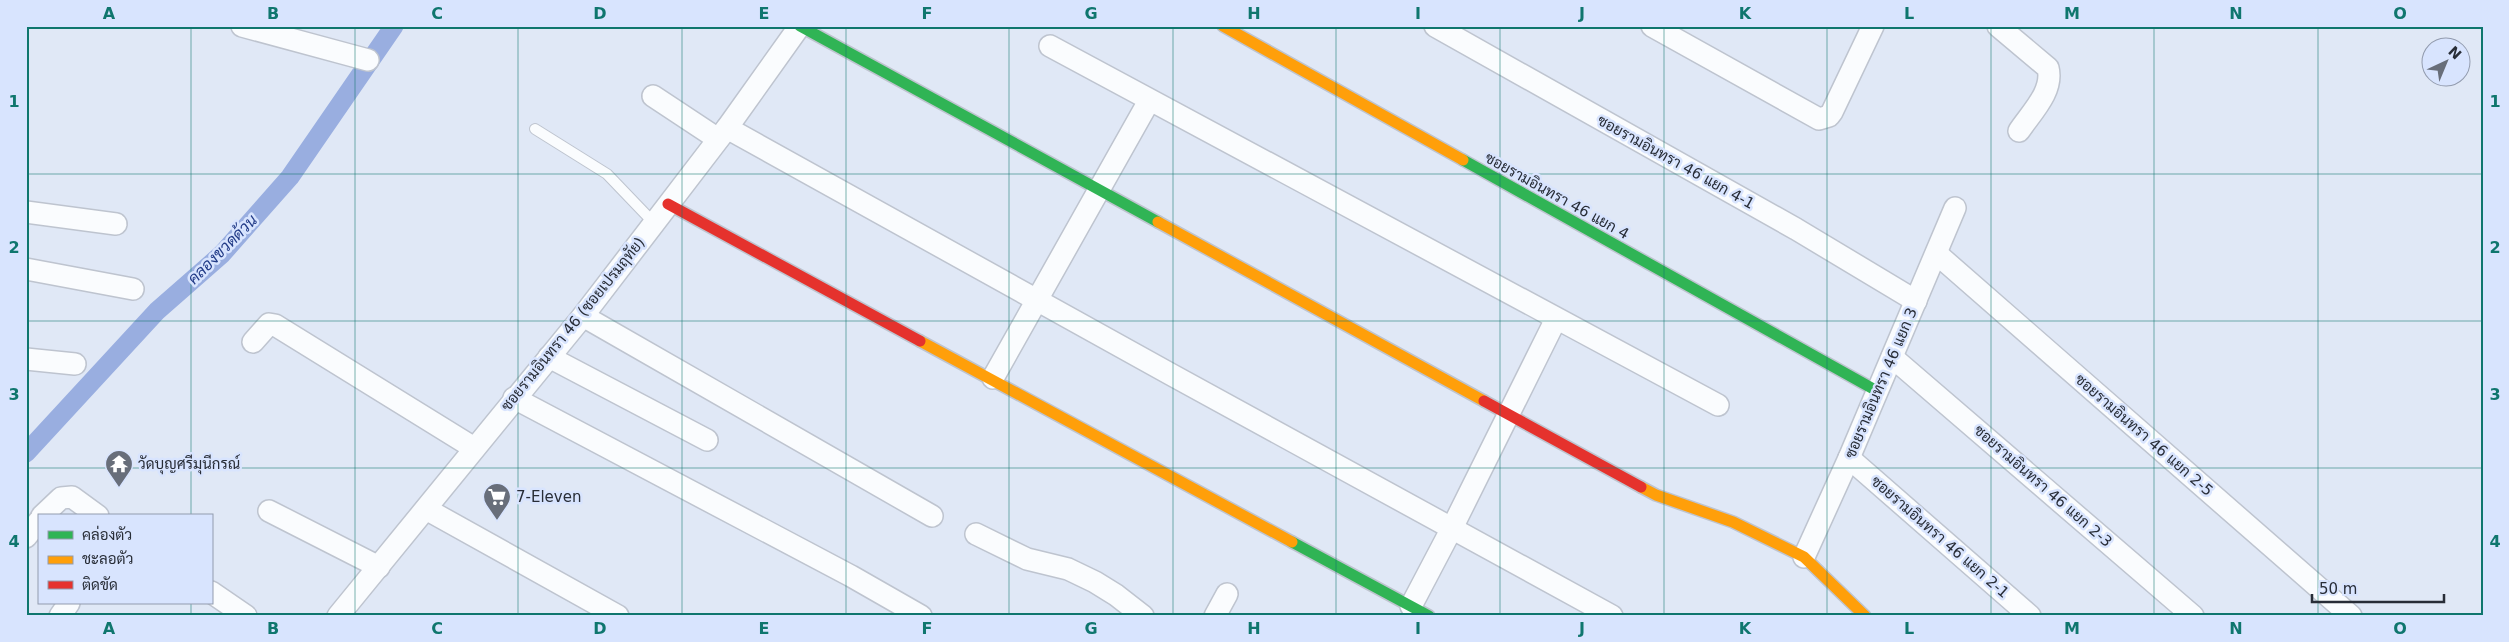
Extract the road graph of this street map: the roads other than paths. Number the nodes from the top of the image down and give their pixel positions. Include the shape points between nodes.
1 (242, 26) edge
2 (1223, 26) edge
3 (1434, 26) edge
4 (1652, 26) edge
5 (1998, 26) edge
6 (799, 27) edge
7 (1872, 27) edge
8 (1245, 32) edge
9 (1050, 46) dead end
10 (368, 60) dead end
11 (653, 96) dead end
12 (1149, 101) junction
13 (535, 129) dead end
14 (2019, 131) dead end
15 (722, 134) junction
16 (1098, 192) junction
17 (668, 204) junction
18 (1955, 208) dead end
19 (26, 212) edge
20 (654, 223) junction
21 (116, 224) dead end
22 (1937, 254) junction
23 (26, 269) edge
24 (133, 289) dead end
25 (1037, 300) junction
26 (1916, 301) junction
27 (583, 316) junction
28 (1556, 319) junction
29 (253, 342) dead end
30 (1892, 357) junction
31 (549, 358) junction
32 (26, 359) edge
33 (75, 364) dead end
34 (993, 378) junction
35 (1877, 391) junction
36 (514, 398) junction
37 (1718, 405) dead end
38 (1509, 416) junction
39 (707, 440) dead end
40 (474, 448) junction
41 (1849, 458) junction
42 (270, 510) dead end
43 (426, 510) junction
44 (44, 514) edge
45 (95, 514) edge
46 (932, 516) dead end
47 (38, 522) edge
48 (1452, 528) junction
49 (976, 534) dead end
50 (26, 537) edge
51 (1804, 557) junction
52 (379, 567) junction
53 (212, 593) edge
54 (1227, 594) dead end
55 (68, 604) edge
56 (1420, 611) edge
57 (60, 616) edge
58 (246, 616) edge
59 (338, 616) edge
60 (618, 616) edge
61 (921, 616) edge
62 (1143, 616) edge
63 (1215, 616) edge
64 (1612, 616) edge
65 (1865, 616) edge
66 (2030, 616) edge
67 (2193, 616) edge
68 (2351, 616) edge

1 - 10 street
2 - 8 street, ซอยรามอินทรา 46 แยก 4
3 - 26 street, ซอยรามอินทรา 46 แยก 4-1 via 1796,229
4 - 7 street via 1810,114 1823,118 1832,112
5 - 14 street via 2048,68 2050,77 2042,98
6 - 15 street, ซอยรามอินทรา 46 (ซอยเปรมฤทัย)
6 - 16 street
8 - 35 street, ซอยรามอินทรา 46 แยก 4
9 - 12 street
11 - 15 street
12 - 16 street
12 - 28 street
13 - 20 lane via 607,174
15 - 17 street, ซอยรามอินทรา 46 (ซอยเปรมฤทัย)
15 - 25 street
16 - 25 street
16 - 38 street
17 - 20 street, ซอยรามอินทรา 46 (ซอยเปรมฤทัย)
17 - 34 street
18 - 22 street, ซอยรามอินทรา 46 แยก 3
19 - 21 street
20 - 27 street, ซอยรามอินทรา 46 (ซอยเปรมฤทัย)
22 - 26 street, ซอยรามอินทรา 46 แยก 3
22 - 68 street, ซอยรามอินทรา 46 แยก 2-5
23 - 24 street
25 - 34 street
25 - 48 street
26 - 30 street, ซอยรามอินทรา 46 แยก 3
27 - 31 street, ซอยรามอินทรา 46 (ซอยเปรมฤทัย)
27 - 46 street
28 - 37 street
28 - 38 street
29 - 40 street via 264,327 275,325
30 - 35 street, ซอยรามอินทรา 46 แยก 3
30 - 67 street, ซอยรามอินทรา 46 แยก 2-3
31 - 36 street, ซอยรามอินทรา 46 (ซอยเปรมฤทัย)
31 - 39 street
32 - 33 street
34 - 56 street
35 - 41 street, ซอยรามอินทรา 46 แยก 3
36 - 40 street, ซอยรามอินทรา 46 (ซอยเปรมฤทัย)
36 - 61 street
38 - 48 street
38 - 51 street via 1656,495 1733,522
40 - 43 street, ซอยรามอินทรา 46 (ซอยเปรมฤทัย)
41 - 51 street, ซอยรามอินทรา 46 แยก 3
41 - 66 street, ซอยรามอินทรา 46 แยก 2-1
42 - 52 street
43 - 52 street, ซอยรามอินทรา 46 (ซอยเปรมฤทัย)
43 - 60 street
44 - 45 street via 61,498 72,497
47 - 50 street
48 - 56 street
48 - 64 street
49 - 62 street via 1027,559 1068,569 1095,582
51 - 65 street
52 - 59 street, ซอยรามอินทรา 46 (ซอยเปรมฤทัย)
53 - 58 street
54 - 63 street
55 - 57 street

